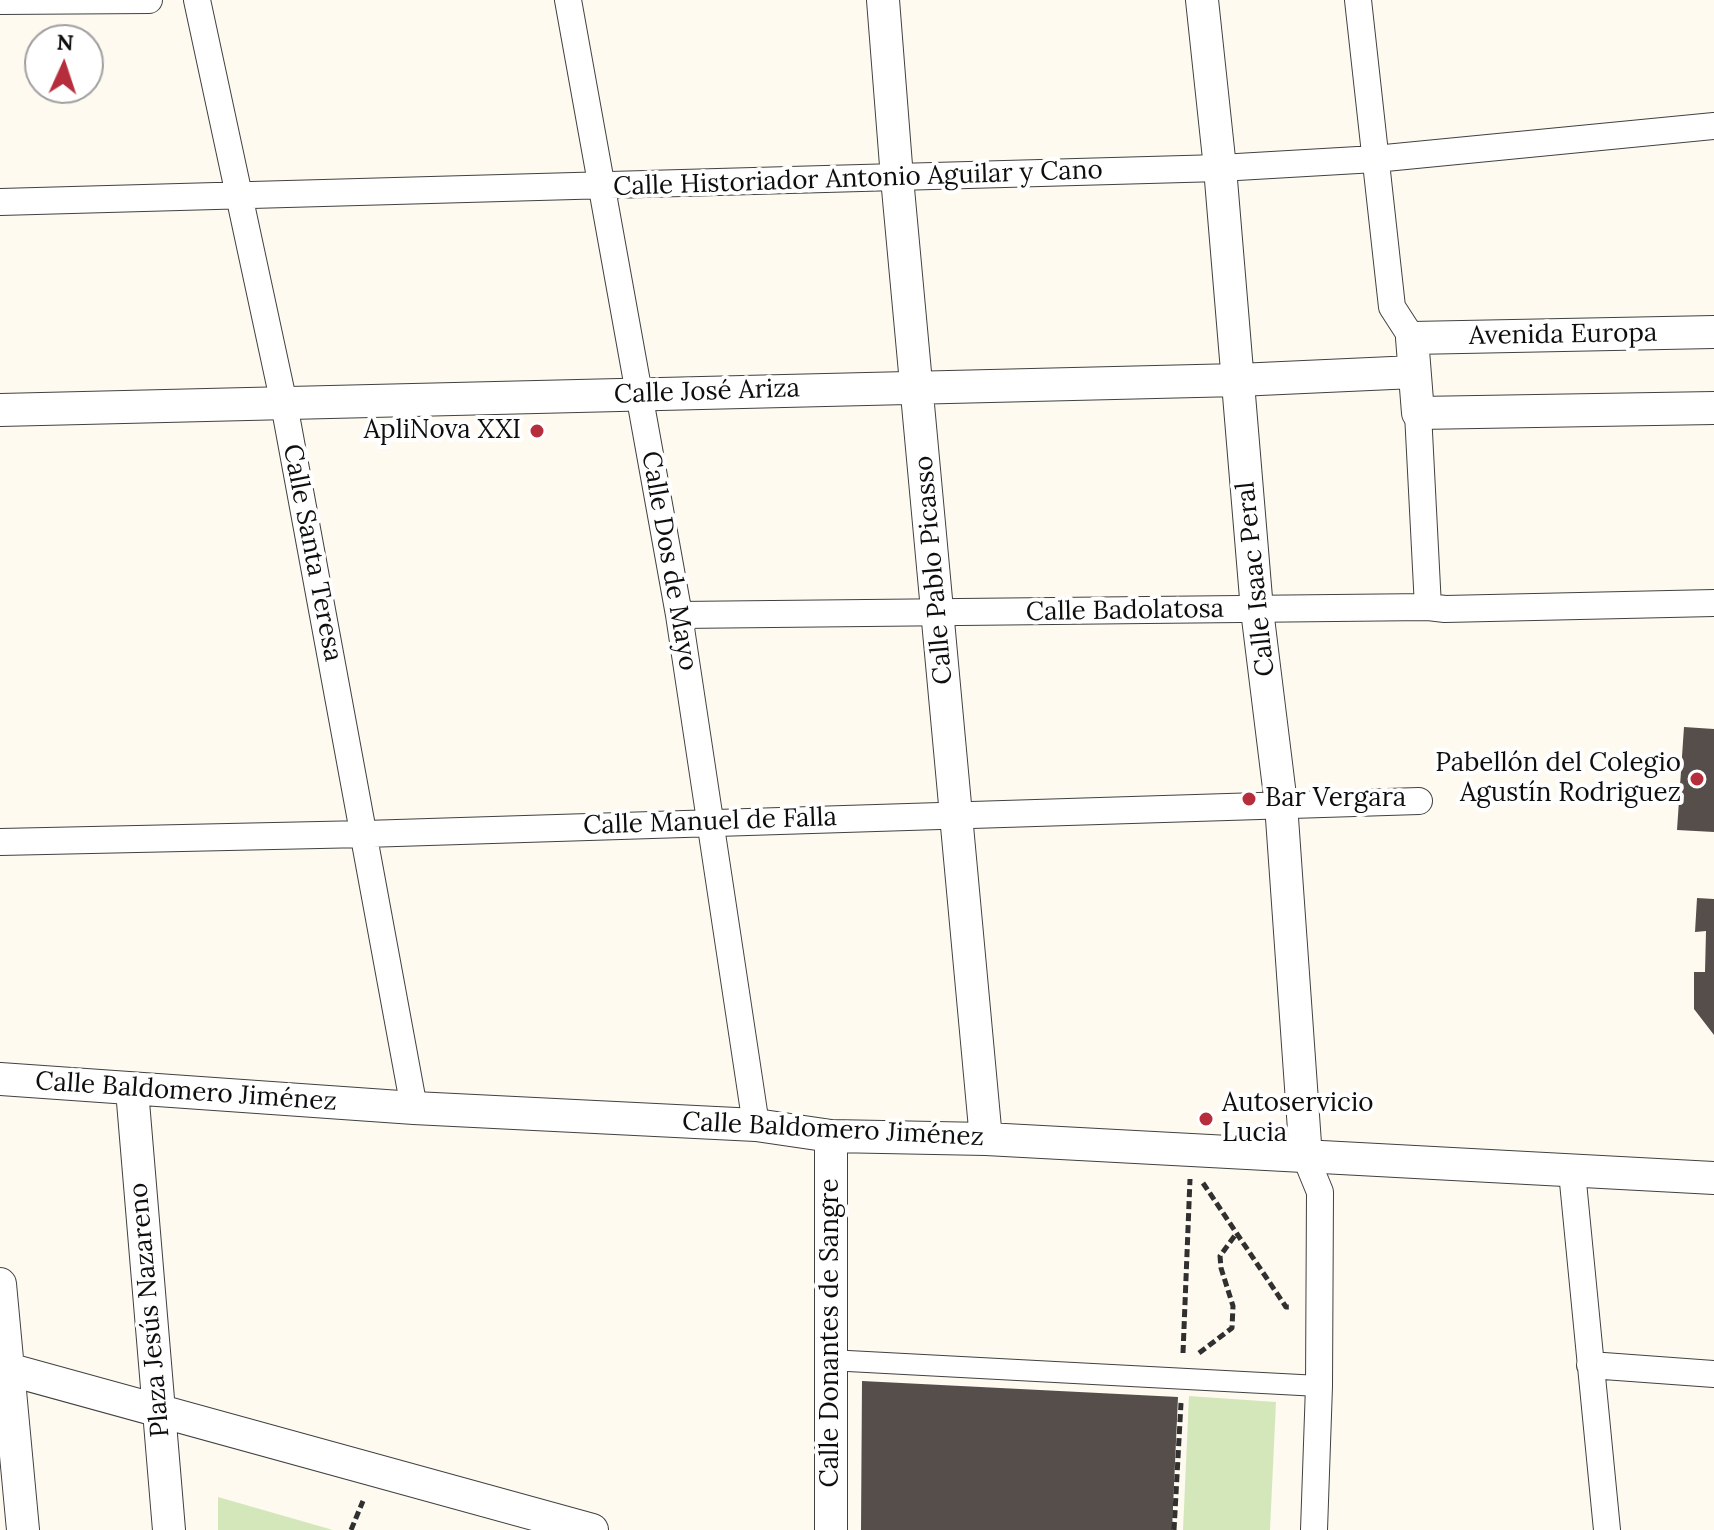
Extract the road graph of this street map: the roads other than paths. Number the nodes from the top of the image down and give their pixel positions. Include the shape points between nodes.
1 (149, 0) edge
2 (197, 0) edge
3 (568, 0) edge
4 (883, 0) edge
5 (1202, 0) edge
6 (1358, 0) edge
7 (0, 1) edge
8 (1714, 126) edge
9 (1375, 159) junction
10 (1220, 168) junction
11 (897, 178) junction
12 (602, 186) junction
13 (239, 194) junction
14 (0, 202) edge
15 (1714, 332) edge
16 (1412, 338) junction
17 (1414, 372) junction
18 (1238, 380) junction
19 (918, 388) junction
20 (640, 394) junction
21 (284, 404) junction
22 (1714, 408) edge
23 (0, 410) edge
24 (1418, 413) junction
25 (1714, 603) edge
26 (1428, 607) junction
27 (1257, 610) junction
28 (939, 613) junction
29 (679, 615) junction
30 (1419, 801) dead end
31 (1281, 804) junction
32 (954, 814) junction
33 (711, 822) junction
34 (365, 834) junction
35 (0, 842) edge
36 (0, 1079) edge
37 (132, 1090) junction
38 (414, 1108) junction
39 (756, 1125) junction
40 (831, 1136) junction
41 (986, 1139) junction
42 (1306, 1158) junction
43 (1572, 1172) junction
44 (1714, 1178) edge
45 (0, 1284) edge
46 (829, 1360) junction
47 (1590, 1365) junction
48 (5, 1368) edge
49 (1714, 1374) edge
50 (1319, 1386) junction
51 (159, 1410) junction
52 (0, 1522) edge
53 (15, 1530) edge
54 (23, 1530) edge
55 (169, 1530) edge
56 (592, 1530) edge
57 (831, 1530) edge
58 (1314, 1530) edge
59 (1607, 1530) edge

1 - 7 street
2 - 13 street, Calle Santa Teresa
3 - 12 street, Calle Dos de Mayo
4 - 11 street, Calle Pablo Picasso
5 - 10 street, Calle Isaac Peral
6 - 9 street
8 - 9 street, Calle Historiador Antonio Aguilar y Cano
9 - 10 street, Calle Historiador Antonio Aguilar y Cano
9 - 16 street via 1392,307
10 - 11 street, Calle Historiador Antonio Aguilar y Cano
10 - 18 street, Calle Isaac Peral
11 - 12 street, Calle Historiador Antonio Aguilar y Cano
11 - 19 street, Calle Pablo Picasso
12 - 13 street, Calle Historiador Antonio Aguilar y Cano
12 - 20 street, Calle Dos de Mayo
13 - 14 street, Calle Historiador Antonio Aguilar y Cano
13 - 21 street, Calle Santa Teresa
15 - 16 street, Avenida Europa
16 - 17 street
17 - 18 street, Calle José Ariza
17 - 24 street
18 - 19 street, Calle José Ariza
18 - 27 street, Calle Isaac Peral
19 - 20 street, Calle José Ariza
19 - 28 street, Calle Pablo Picasso
20 - 21 street, Calle José Ariza
20 - 29 street, Calle Dos de Mayo
21 - 23 street, Calle José Ariza
21 - 34 street, Calle Santa Teresa
22 - 24 street
24 - 26 street
25 - 26 street, Calle Badolatosa
26 - 27 street, Calle Badolatosa
27 - 28 street, Calle Badolatosa
27 - 31 street, Calle Isaac Peral
28 - 29 street, Calle Badolatosa
28 - 32 street, Calle Pablo Picasso
29 - 33 street, Calle Dos de Mayo
30 - 31 street, Calle Manuel de Falla
31 - 32 street, Calle Manuel de Falla
31 - 42 street, Calle Isaac Peral
32 - 33 street, Calle Manuel de Falla
32 - 41 street, Calle Pablo Picasso
33 - 34 street, Calle Manuel de Falla
33 - 39 street, Calle Dos de Mayo
34 - 35 street, Calle Manuel de Falla
34 - 38 street, Calle Santa Teresa
36 - 37 street, Calle Baldomero Jiménez
37 - 38 street, Calle Baldomero Jiménez
37 - 51 street, Plaza Jesús Nazareno
38 - 39 street, Calle Baldomero Jiménez
39 - 40 street, Calle Baldomero Jiménez
40 - 41 street, Calle Baldomero Jiménez
40 - 46 street, Calle Donantes de Sangre
41 - 42 street, Calle Baldomero Jiménez
42 - 43 street, Calle Baldomero Jiménez
42 - 50 street via 1320,1192
43 - 44 street, Calle Baldomero Jiménez
43 - 47 street
45 - 48 street
46 - 50 street
46 - 57 street, Calle Donantes de Sangre
47 - 49 street
47 - 59 street
48 - 51 street
48 - 54 street
50 - 58 street
51 - 55 street, Plaza Jesús Nazareno
51 - 56 street
52 - 53 street

